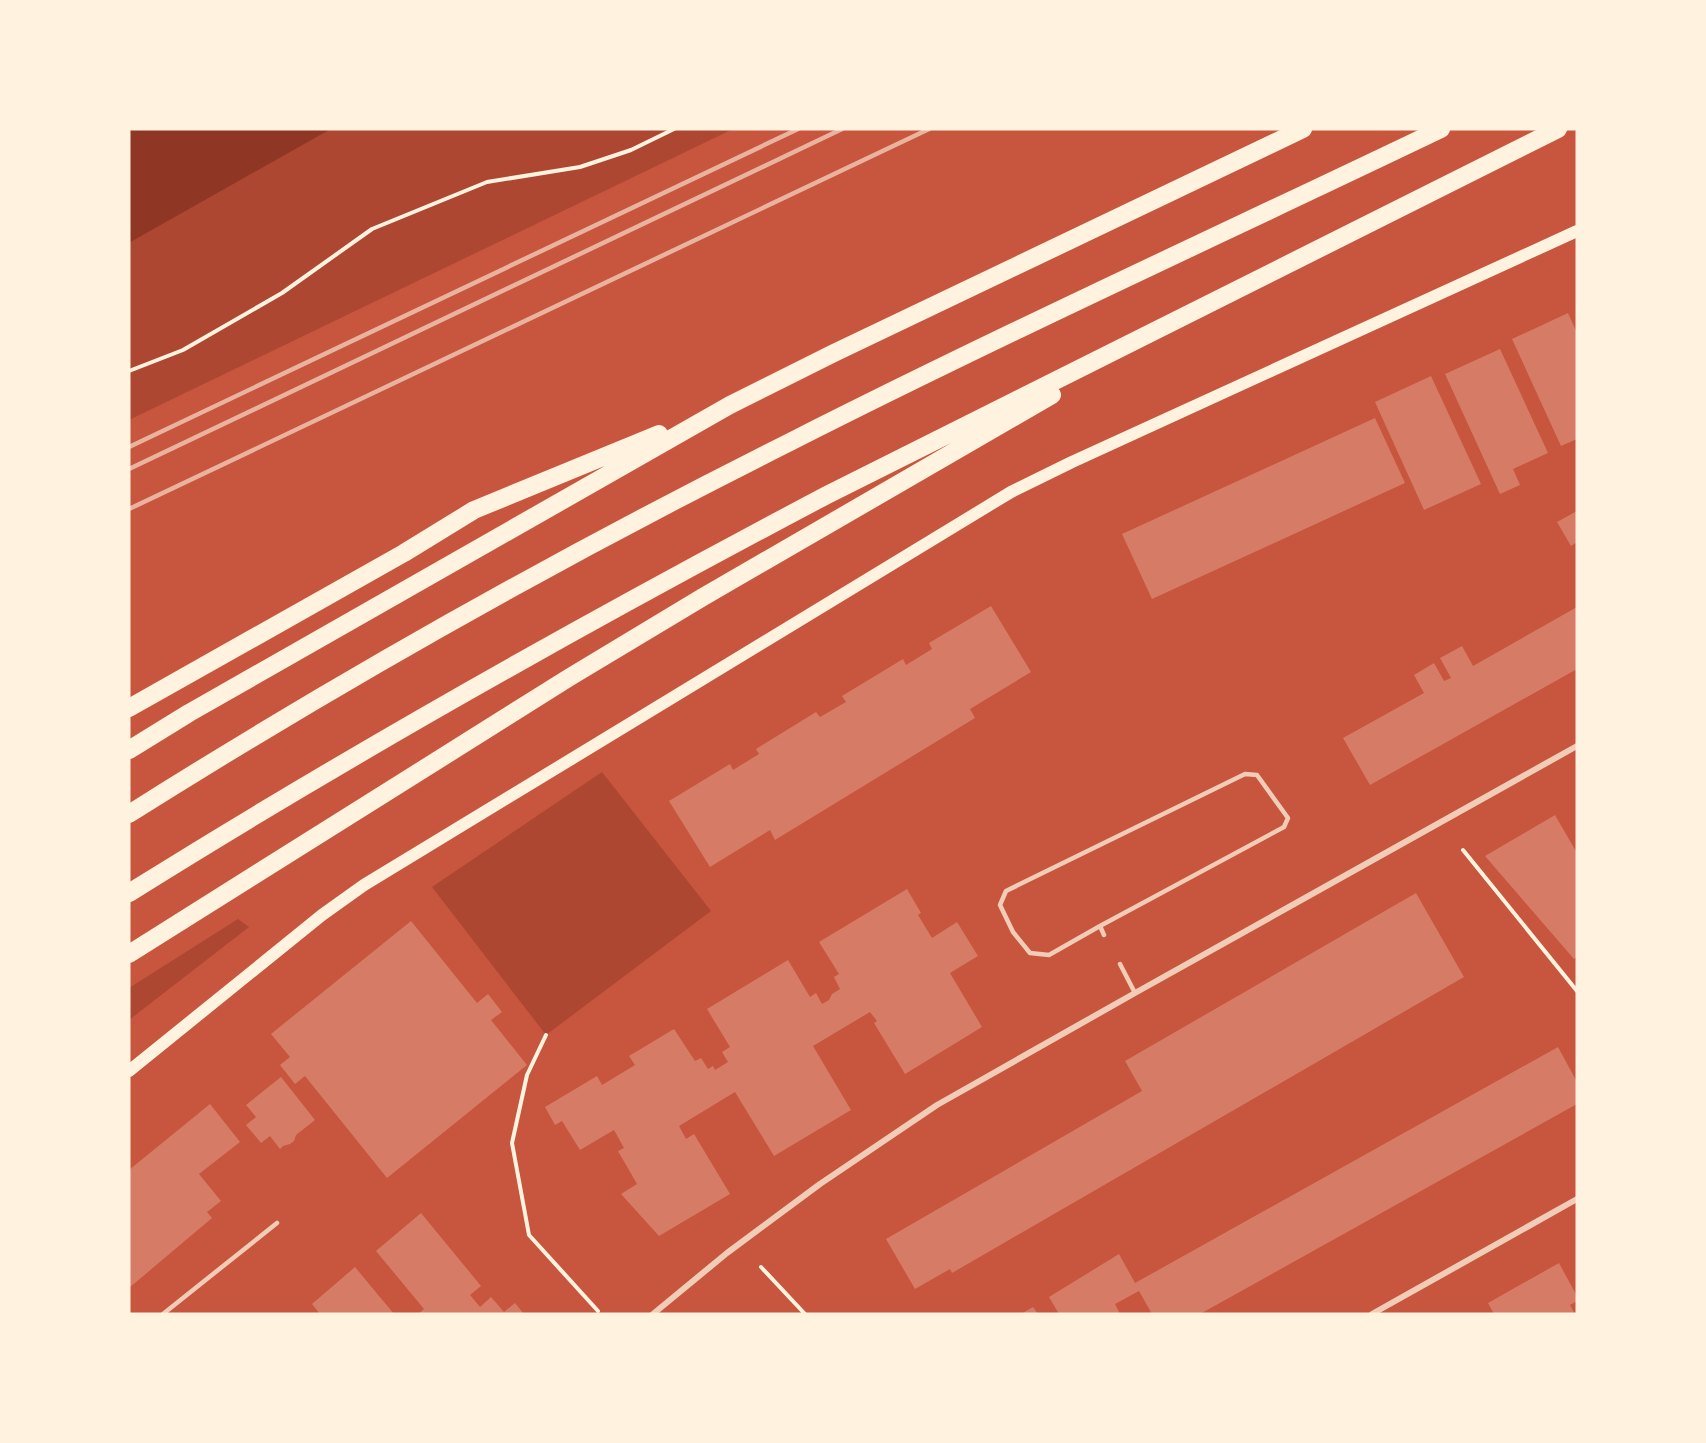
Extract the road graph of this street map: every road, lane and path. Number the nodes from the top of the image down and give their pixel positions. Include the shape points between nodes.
1 (674, 129) edge
2 (1303, 129) edge
3 (1441, 129) edge
4 (1558, 129) edge
5 (1577, 231) edge
6 (1228, 294) junction
7 (129, 371) edge
8 (730, 405) junction
9 (129, 708) edge
10 (1577, 746) edge
11 (129, 750) edge
12 (129, 814) edge
13 (1463, 850) dead end
14 (129, 893) edge
15 (1100, 926) junction
16 (1104, 935) dead end
17 (129, 954) edge
18 (1120, 964) dead end
19 (1577, 991) edge
20 (1135, 993) junction
21 (546, 1035) dead end
22 (129, 1071) edge
23 (1577, 1199) edge
24 (277, 1223) dead end
25 (761, 1267) dead end
26 (598, 1311) dead end
27 (164, 1314) edge
28 (653, 1314) edge
29 (805, 1314) edge
30 (1372, 1314) edge

1 - 7 path via 631,150 580,167 487,182 372,229 282,293 183,350
2 - 8 highway
3 - 12 highway via 908,383 691,492 363,673
4 - 6 highway
5 - 22 main road via 1011,492 364,885
6 - 14 highway via 827,495 650,589 452,701
6 - 17 highway via 652,627
8 - 9 highway via 474,510
8 - 11 highway
10 - 20 street
13 - 19 path
15 - 15 lane via 1049,955 1030,953 1013,932 1000,905 1006,891 1245,774 1257,775 1288,818 1284,827
15 - 16 lane
18 - 20 lane
20 - 28 street via 903,1127 776,1216
21 - 26 path via 527,1075 512,1143 529,1234
23 - 30 street
24 - 27 lane
25 - 29 path

